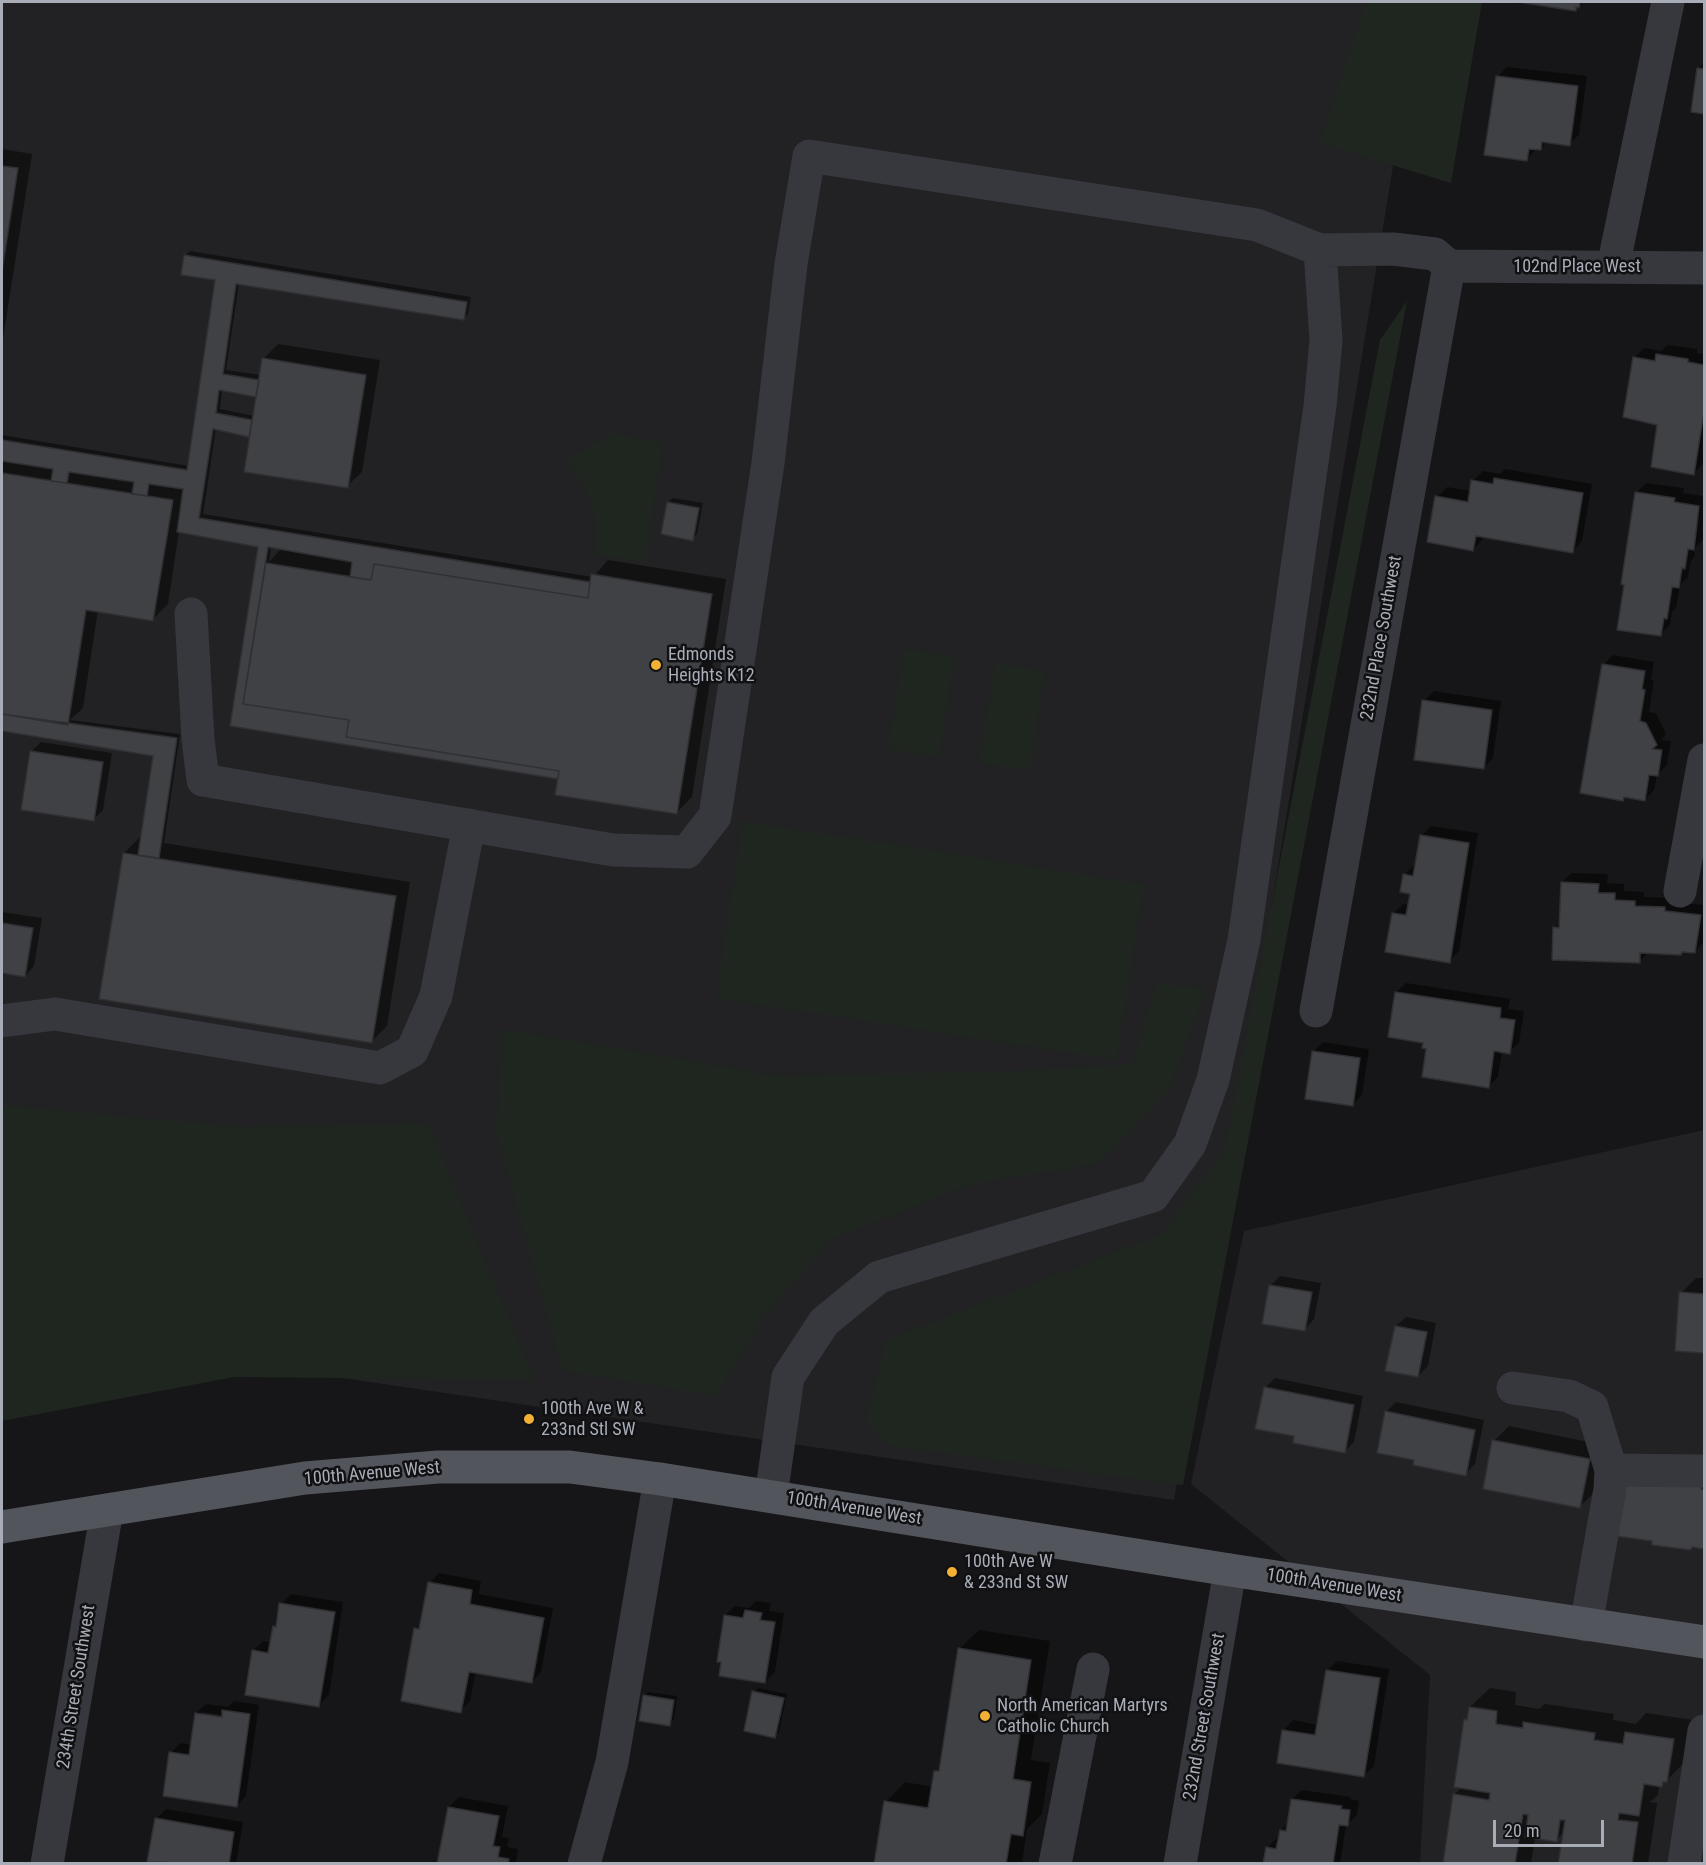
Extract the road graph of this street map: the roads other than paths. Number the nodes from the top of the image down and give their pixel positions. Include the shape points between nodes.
1 (1668, 2) edge
2 (1320, 250) junction
3 (1449, 266) junction
4 (1613, 267) junction
5 (1704, 268) edge
6 (191, 614) dead end
7 (1704, 760) edge
8 (469, 825) junction
9 (1680, 891) dead end
10 (1316, 1011) dead end
11 (2, 1021) edge
12 (1513, 1388) dead end
13 (1611, 1470) junction
14 (1704, 1471) edge
15 (660, 1479) junction
16 (771, 1496) junction
17 (107, 1510) junction
18 (2, 1527) edge
19 (1230, 1570) junction
20 (1586, 1625) junction
21 (1704, 1642) edge
22 (1093, 1669) dead end
23 (1704, 1731) edge
24 (47, 1863) edge
25 (584, 1863) edge
26 (1055, 1863) edge
27 (1180, 1863) edge
28 (1684, 1863) edge

1 - 4 street
2 - 3 street via 1393,249 1435,254
2 - 8 street via 1257,225 809,156 790,264 768,463 715,816 687,852 613,850
2 - 16 street via 1326,340 1320,406 1244,940 1213,1080 1190,1144 1154,1196 879,1277 834,1314 788,1377
3 - 4 street, 102nd Place West
3 - 10 street, 232nd Place Southwest
4 - 5 street, 102nd Place West
6 - 8 street via 202,780
7 - 9 street
8 - 11 street via 436,996 412,1051 380,1068 55,1014
12 - 13 street via 1569,1396 1592,1407
13 - 14 street
13 - 20 street
15 - 16 main road, 100th Avenue West
15 - 17 main road, 100th Avenue West via 570,1467 438,1467 305,1478
15 - 25 street via 612,1762
16 - 19 main road, 100th Avenue West
17 - 18 main road, 100th Avenue West
17 - 24 street, 234th Street Southwest
19 - 20 main road, 100th Avenue West
19 - 27 street, 232nd Street Southwest
20 - 21 main road, 100th Avenue West
22 - 26 street
23 - 28 street

